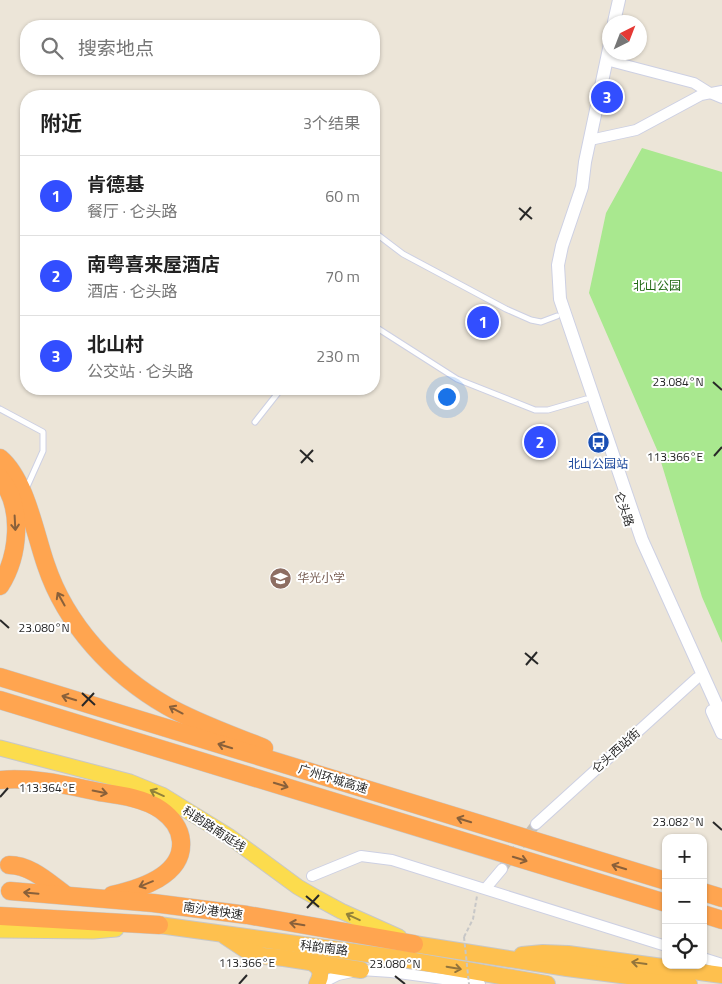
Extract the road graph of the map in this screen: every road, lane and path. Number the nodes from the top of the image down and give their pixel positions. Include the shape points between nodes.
1 (619, 0) edge
2 (616, 15) edge
3 (606, 60) joint
4 (722, 91) edge
5 (710, 93) junction
6 (722, 98) edge
7 (590, 140) junction
8 (585, 162) junction
9 (380, 237) edge
10 (557, 316) junction
11 (380, 330) edge
12 (276, 395) edge
13 (586, 399) junction
14 (0, 409) edge
15 (255, 422) dead end
16 (0, 458) edge
17 (0, 478) edge
18 (23, 495) junction
19 (0, 586) edge
20 (0, 677) edge
21 (697, 678) junction
22 (0, 700) edge
23 (0, 709) edge
24 (722, 717) edge
25 (722, 733) edge
26 (0, 748) edge
27 (260, 779) junction
28 (0, 780) edge
29 (384, 794) junction
30 (536, 824) tunnel mouth
31 (9, 865) dead end
32 (502, 869) tunnel mouth
33 (312, 876) dead end
34 (662, 880) edge
35 (483, 887) junction
36 (10, 891) dead end
37 (707, 893) edge
38 (66, 896) junction
39 (95, 898) junction
40 (722, 898) edge
41 (662, 902) edge
42 (707, 915) edge
43 (0, 916) edge
44 (722, 920) edge
45 (159, 926) junction
46 (0, 930) edge
47 (221, 933) junction
48 (414, 944) junction
49 (662, 945) edge
50 (498, 957) junction
51 (707, 959) edge
52 (313, 963) junction
53 (722, 964) edge
54 (361, 970) junction
55 (722, 975) edge
56 (318, 984) edge
57 (469, 984) edge
58 (480, 984) edge
59 (547, 984) edge
60 (688, 984) edge

1 - 2 street
3 - 5 street via 694,83
3 - 7 street, 仑头路
4 - 5 street
5 - 6 street
5 - 7 street via 701,94 636,130
7 - 8 street, 仑头路
8 - 10 street, 仑头路 via 564,215 554,255 552,277
8 - 24 street, 仑头路 via 582,187 558,265 560,299 642,540
9 - 10 lane via 403,254 506,310 541,322
10 - 13 street, 仑头路
11 - 13 lane via 457,379 535,410 548,410
12 - 15 lane
13 - 21 street, 仑头路 via 637,548
14 - 18 lane via 43,432 43,451
16 - 18 highway
17 -> 19 highway via 11,499 16,531 11,562
29 -> 18 highway via 183,714 122,674 81,631 60,598
29 -> 20 highway, 广州环城高速
21 - 25 street, 仑头路
21 - 30 street, 仑头西站街
22 - 27 highway, 广州环城高速
23 - 27 highway
48 -> 26 main road, 科韵路南延线 via 341,911 298,887 230,837 162,794 130,782
27 -> 41 highway, 广州环城高速
28 -> 39 highway via 48,782 121,796 150,804 170,818 177,827 182,847 173,867 146,884
34 -> 29 highway, 广州环城高速
31 - 38 highway via 24,867
32 - 35 street
33 - 35 street via 361,856 392,860
35 - 49 street
35 - 57 path, bridge via 464,937
38 -> 36 highway, 南沙港快速
37 - 40 highway
38 - 39 highway, 南沙港快速
48 -> 39 highway, 南沙港快速 via 247,915
42 - 44 highway
43 - 45 highway
45 - 46 main road via 93,931
45 - 47 highway, 科韵南路
47 - 52 highway via 255,954
47 -> 59 highway, 科韵南路 via 397,958
48 - 50 highway
55 -> 50 highway via 568,954
50 - 60 highway
51 - 53 street
52 - 54 highway
52 - 56 highway via 321,972
54 - 56 street via 338,974
54 - 58 street

